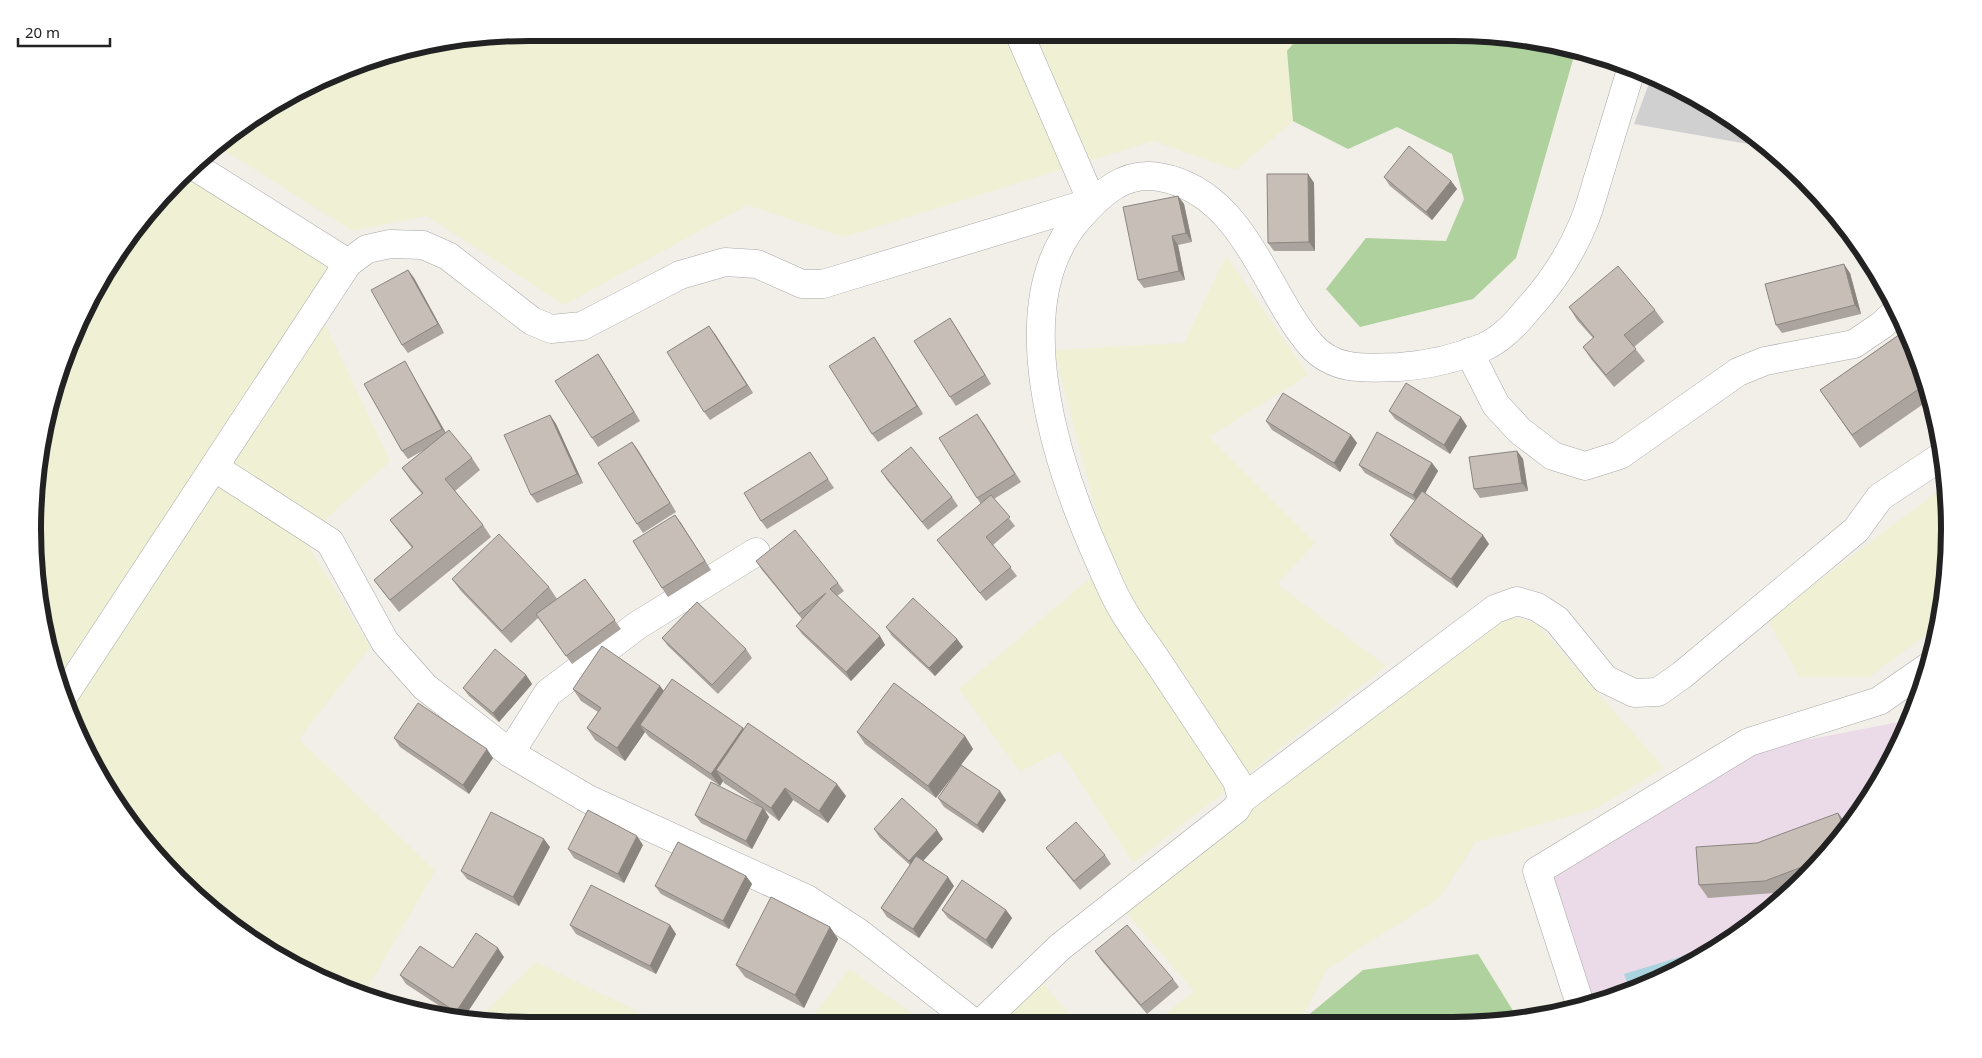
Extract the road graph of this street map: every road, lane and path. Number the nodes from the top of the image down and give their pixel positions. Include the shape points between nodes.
1 (1023, 41) edge
2 (1630, 74) edge
3 (199, 169) edge
4 (1092, 202) junction
5 (348, 263) junction
6 (1891, 316) edge
7 (1469, 352) junction
8 (1936, 460) edge
9 (214, 466) junction
10 (756, 552) dead end
11 (1919, 674) edge
12 (68, 689) edge
13 (510, 753) junction
14 (1242, 799) junction
15 (1578, 1000) edge
16 (966, 1017) edge
17 (987, 1017) edge

1 - 4 street
2 - 7 street via 1584,222 1563,263 1512,328 1486,346
3 - 5 street
4 - 5 street via 823,284 802,284 756,264 726,262 680,275 582,326 551,329 532,321 448,256 422,245 390,244 367,249
4 - 7 street via 1111,187 1132,177 1156,176 1179,182 1200,195 1223,212 1245,239 1313,347 1332,362 1356,369 1422,365
4 - 14 street via 1059,246 1049,271 1044,299 1040,345 1053,431 1077,511 1119,604 1237,781
5 - 9 street
6 - 7 street via 1854,344 1765,361 1738,372 1620,455 1585,466 1553,456 1520,431 1496,404
8 - 14 street via 1880,497 1856,530 1658,692 1634,694 1605,679 1557,620 1537,607 1516,601 1495,609
9 - 12 street
9 - 13 street via 330,542 384,642 425,687
10 - 13 street via 638,625 548,693
11 - 15 street via 1879,701 1749,742 1537,871
13 - 16 street via 588,799 807,899 859,932
14 - 17 street via 1236,809 1060,947

